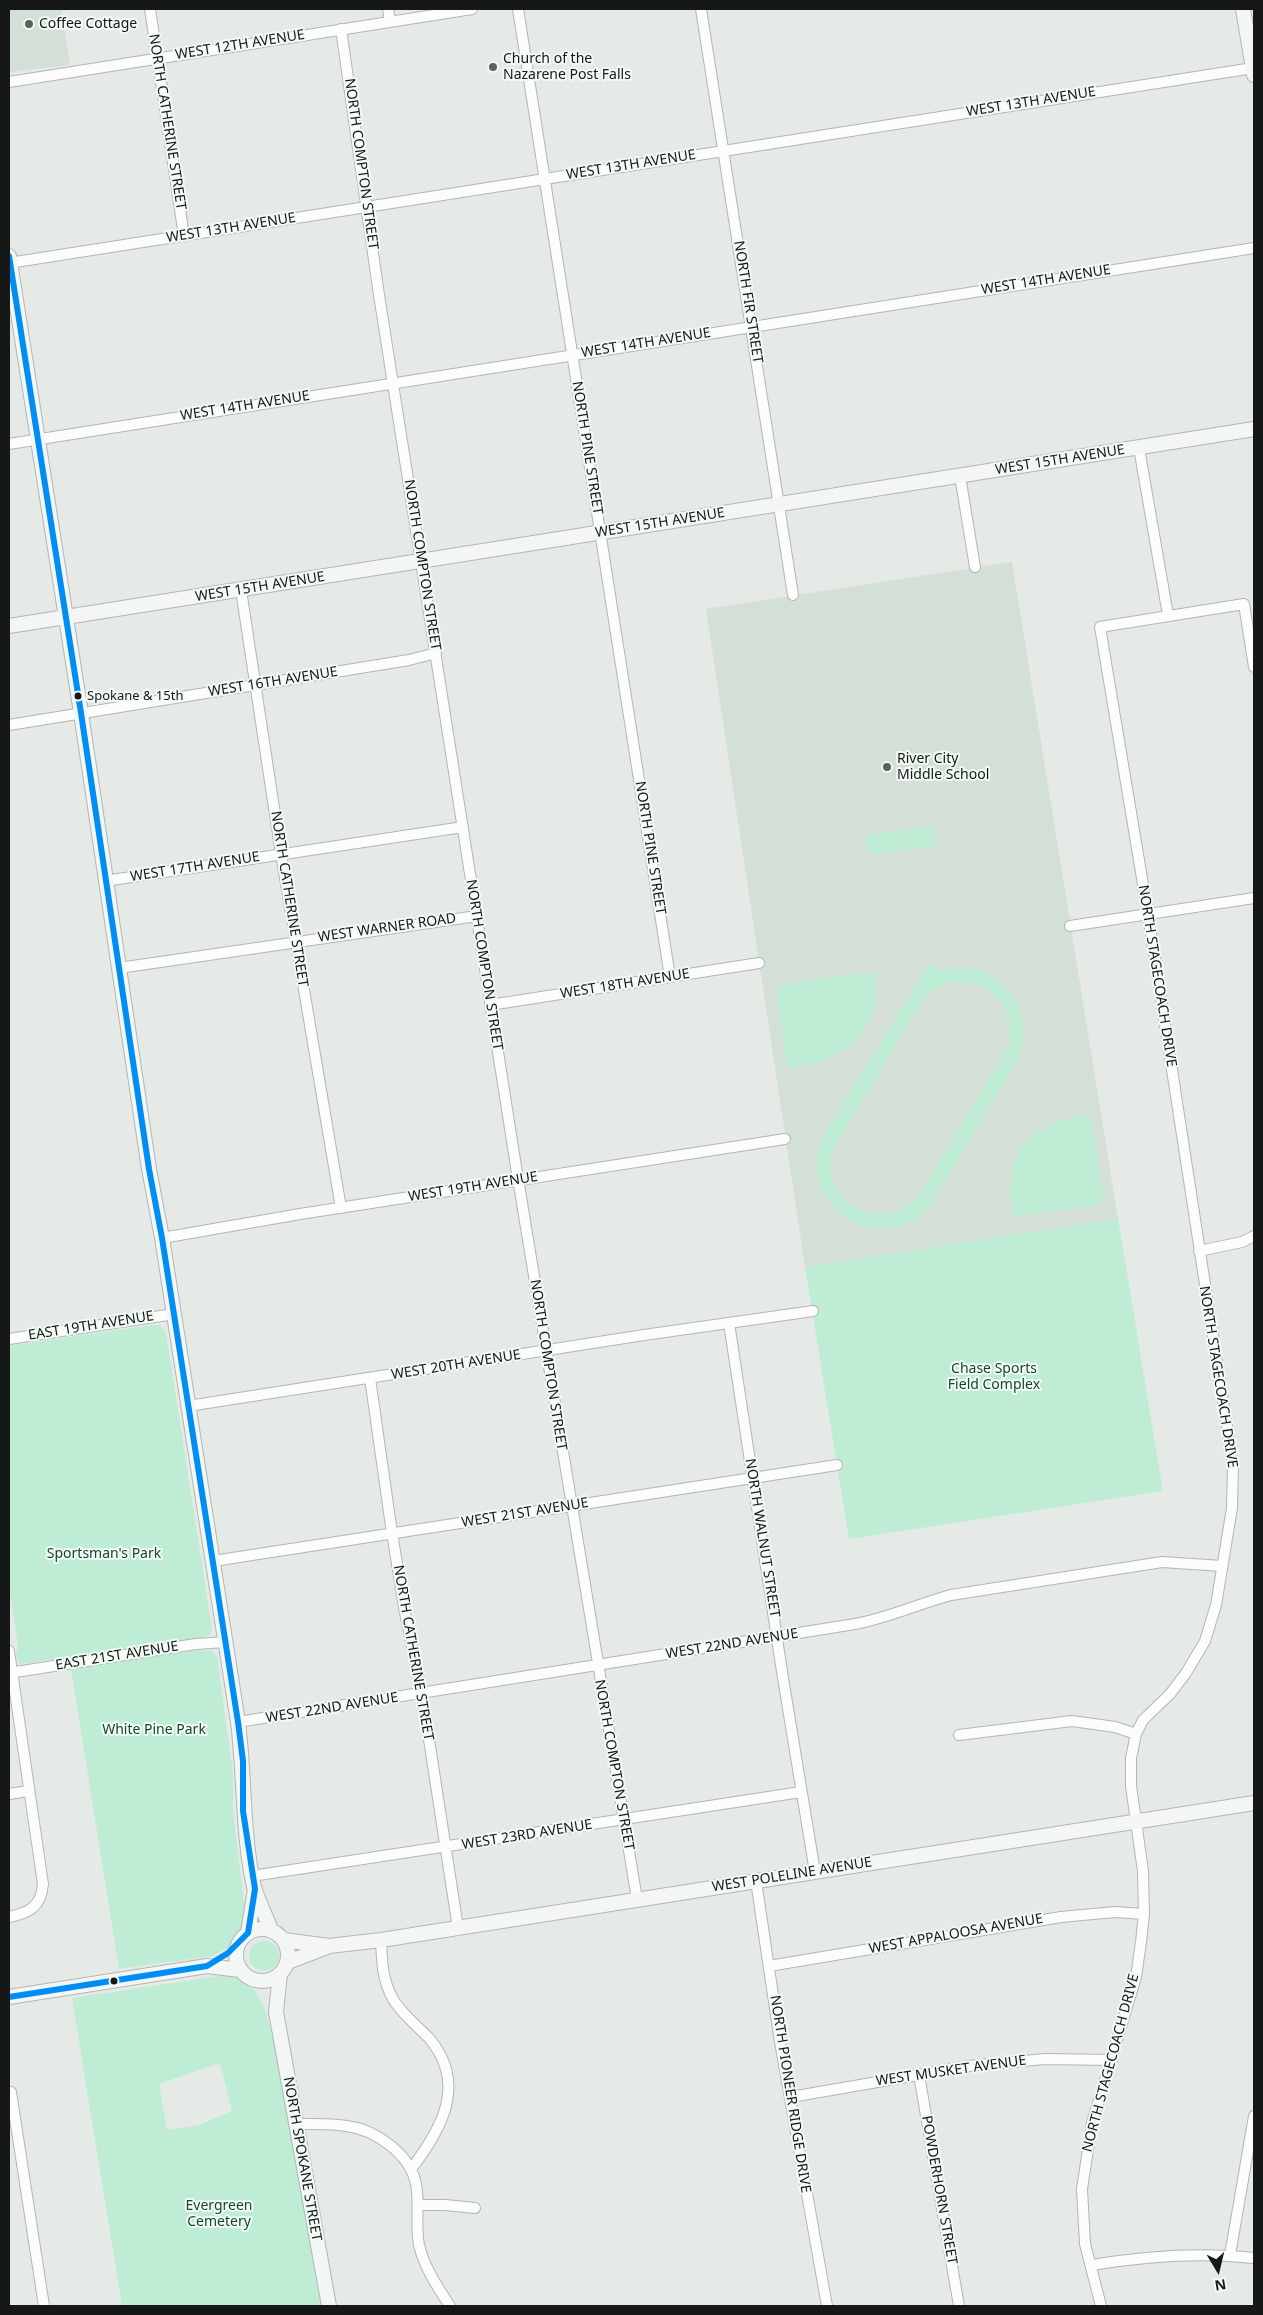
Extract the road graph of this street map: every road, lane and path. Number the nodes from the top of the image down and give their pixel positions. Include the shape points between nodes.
1 (150, 9) edge
2 (388, 9) edge
3 (472, 9) edge
4 (518, 9) edge
5 (701, 9) edge
6 (1244, 9) edge
7 (390, 22) junction
8 (341, 29) junction
9 (157, 59) junction
10 (1254, 71) edge
11 (9, 82) edge
12 (723, 151) junction
13 (546, 179) junction
14 (367, 207) junction
15 (184, 236) junction
16 (1254, 248) edge
17 (9, 261) edge
18 (752, 326) junction
19 (573, 355) junction
20 (393, 382) junction
21 (1254, 428) edge
22 (37, 439) junction
23 (9, 444) edge
24 (1139, 448) junction
25 (960, 476) junction
26 (780, 504) junction
27 (600, 533) junction
28 (421, 561) junction
29 (975, 568) dead end
30 (241, 590) junction
31 (793, 595) dead end
32 (1168, 615) junction
33 (65, 617) junction
34 (9, 626) edge
35 (436, 653) junction
36 (1254, 667) edge
37 (255, 685) junction
38 (81, 713) junction
39 (9, 726) edge
40 (463, 827) junction
41 (281, 854) junction
42 (105, 881) junction
43 (1254, 898) edge
44 (1148, 914) junction
45 (477, 916) junction
46 (1070, 926) dead end
47 (296, 941) junction
48 (759, 963) dead end
49 (119, 968) junction
50 (670, 977) junction
51 (490, 1005) junction
52 (785, 1139) dead end
53 (518, 1180) junction
54 (341, 1208) junction
55 (1254, 1236) edge
56 (162, 1238) junction
57 (1200, 1251) junction
58 (812, 1311) dead end
59 (174, 1314) junction
60 (729, 1323) junction
61 (9, 1339) edge
62 (546, 1351) junction
63 (370, 1378) junction
64 (188, 1406) junction
65 (837, 1465) dead end
66 (752, 1478) junction
67 (571, 1506) junction
68 (392, 1533) junction
69 (213, 1561) junction
70 (1222, 1566) junction
71 (777, 1637) junction
72 (225, 1642) junction
73 (9, 1651) edge
74 (596, 1664) junction
75 (10, 1673) edge
76 (422, 1694) junction
77 (238, 1722) junction
78 (1136, 1734) junction
79 (959, 1735) dead end
80 (29, 1791) junction
81 (801, 1792) junction
82 (9, 1794) edge
83 (1254, 1803) edge
84 (624, 1820) junction
85 (1137, 1822) junction
86 (446, 1847) junction
87 (815, 1872) junction
88 (756, 1881) junction
89 (254, 1882) junction
90 (637, 1899) junction
91 (1144, 1914) junction
92 (9, 1917) edge
93 (458, 1928) junction
94 (271, 1930) junction
95 (248, 1933) junction
96 (284, 1940) junction
97 (381, 1940) junction
98 (238, 1944) junction
99 (329, 1946) junction
100 (288, 1962) junction
101 (207, 1966) junction
102 (769, 1966) junction
103 (240, 1970) junction
104 (280, 1974) junction
105 (254, 1980) junction
106 (9, 1997) edge
107 (276, 2012) junction
108 (1112, 2060) junction
109 (919, 2075) junction
110 (10, 2092) edge
111 (791, 2097) junction
112 (1254, 2116) edge
113 (297, 2124) junction
114 (412, 2168) junction
115 (418, 2205) junction
116 (475, 2208) dead end
117 (1230, 2255) junction
118 (1254, 2258) edge
119 (1092, 2265) junction
120 (44, 2306) edge
121 (329, 2306) edge
122 (450, 2306) edge
123 (827, 2306) edge
124 (959, 2306) edge
125 (1101, 2306) edge

1 - 9 street, NORTH CATHERINE STREET
2 - 7 street
3 - 7 street, WEST 12TH AVENUE
4 - 13 street, NORTH PINE STREET
5 - 12 street, NORTH FIR STREET
6 - 10 street
7 - 8 street, WEST 12TH AVENUE
8 - 9 street, WEST 12TH AVENUE
8 - 14 street, NORTH COMPTON STREET
9 - 11 street, WEST 12TH AVENUE
9 - 15 street, NORTH CATHERINE STREET
10 - 12 street, WEST 13TH AVENUE
12 - 13 street, WEST 13TH AVENUE
12 - 18 street, NORTH FIR STREET
13 - 14 street, WEST 13TH AVENUE
13 - 19 street, NORTH PINE STREET
14 - 15 street, WEST 13TH AVENUE
14 - 20 street, NORTH COMPTON STREET
15 - 17 street, WEST 13TH AVENUE
16 - 18 street, WEST 14TH AVENUE
17 - 22 street
18 - 19 street, WEST 14TH AVENUE
18 - 26 street, NORTH FIR STREET
19 - 20 street, WEST 14TH AVENUE
19 - 27 street, NORTH PINE STREET
20 - 22 street, WEST 14TH AVENUE
20 - 28 street, NORTH COMPTON STREET
21 - 24 street, WEST 15TH AVENUE
22 - 23 street, WEST 14TH AVENUE
22 - 33 street
24 - 25 street, WEST 15TH AVENUE
24 - 32 street
25 - 26 street, WEST 15TH AVENUE
25 - 29 street
26 - 27 street, WEST 15TH AVENUE
26 - 31 street, NORTH FIR STREET
27 - 28 street, WEST 15TH AVENUE
27 - 50 street, NORTH PINE STREET
28 - 30 street, WEST 15TH AVENUE
28 - 35 street, NORTH COMPTON STREET
30 - 33 street, WEST 15TH AVENUE
30 - 37 street, NORTH CATHERINE STREET
32 - 36 street via 1244,604
32 - 44 street, NORTH STAGECOACH DRIVE via 1100,627
33 - 34 street, WEST 15TH AVENUE
33 - 38 street
35 - 37 street, WEST 16TH AVENUE
35 - 40 street, NORTH COMPTON STREET
37 - 38 street, WEST 16TH AVENUE
37 - 41 street, NORTH CATHERINE STREET
38 - 39 street, WEST 16TH AVENUE
38 - 42 street
40 - 41 street, WEST 17TH AVENUE
40 - 45 street, NORTH COMPTON STREET
41 - 42 street, WEST 17TH AVENUE
41 - 47 street, NORTH CATHERINE STREET
42 - 49 street
43 - 44 street
44 - 46 street
44 - 57 street, NORTH STAGECOACH DRIVE
45 - 47 street, WEST WARNER ROAD
45 - 51 street, NORTH COMPTON STREET
47 - 49 street, WEST WARNER ROAD
47 - 54 street, NORTH CATHERINE STREET
48 - 50 street, WEST 18TH AVENUE
49 - 56 street
50 - 51 street, WEST 18TH AVENUE
51 - 53 street, NORTH COMPTON STREET
52 - 53 street, WEST 19TH AVENUE
53 - 54 street, WEST 19TH AVENUE
53 - 62 street, NORTH COMPTON STREET
54 - 56 street, WEST 19TH AVENUE
55 - 57 street via 1242,1242
56 - 59 street
57 - 70 street, NORTH STAGECOACH DRIVE via 1233,1466 1232,1508
58 - 60 street, WEST 20TH AVENUE
59 - 61 street, EAST 19TH AVENUE
59 - 64 street
60 - 62 street, WEST 20TH AVENUE
60 - 66 street, NORTH WALNUT STREET
62 - 63 street, WEST 20TH AVENUE
62 - 67 street, NORTH COMPTON STREET
63 - 64 street, WEST 20TH AVENUE
63 - 68 street, NORTH CATHERINE STREET
64 - 69 street
65 - 66 street, WEST 21ST AVENUE
66 - 67 street, WEST 21ST AVENUE
66 - 71 street, NORTH WALNUT STREET
67 - 68 street, WEST 21ST AVENUE
67 - 74 street, NORTH COMPTON STREET
68 - 69 street, WEST 21ST AVENUE
68 - 76 street, NORTH CATHERINE STREET
69 - 72 street
70 - 71 street, WEST 22ND AVENUE via 1162,1562 951,1595 920,1603 879,1620
70 - 78 street, NORTH STAGECOACH DRIVE via 1216,1605 1205,1641 1186,1673 1143,1720
71 - 74 street, WEST 22ND AVENUE
71 - 81 street, NORTH WALNUT STREET
72 - 75 street, EAST 21ST AVENUE
72 - 77 street
73 - 75 street
74 - 76 street, WEST 22ND AVENUE
74 - 84 street, NORTH COMPTON STREET
75 - 80 street
76 - 77 street, WEST 22ND AVENUE
76 - 86 street, NORTH CATHERINE STREET
77 - 89 street via 243,1761 243,1811
78 - 79 street via 1072,1721
78 - 85 street, NORTH STAGECOACH DRIVE via 1131,1772
80 - 82 street
80 - 92 street via 44,1884 38,1905
81 - 84 street, WEST 23RD AVENUE
81 - 87 street, NORTH WALNUT STREET
83 - 85 street, WEST POLELINE AVENUE
84 - 86 street, WEST 23RD AVENUE
84 - 90 street, NORTH COMPTON STREET
85 - 87 street, WEST POLELINE AVENUE
85 - 91 street, NORTH STAGECOACH DRIVE via 1144,1871
86 - 89 street, WEST 23RD AVENUE
86 - 93 street, NORTH CATHERINE STREET
87 - 88 street, WEST POLELINE AVENUE
88 - 90 street, WEST POLELINE AVENUE
88 - 102 street, NORTH PIONEER RIDGE DRIVE
89 - 94 street
89 - 95 street
90 - 93 street, WEST POLELINE AVENUE
91 - 102 street, WEST APPALOOSA AVENUE via 1116,1912 1061,1917
91 - 108 street, NORTH STAGECOACH DRIVE via 1136,1977
93 - 97 street, WEST POLELINE AVENUE
94 - 95 street via 259,1929
94 - 96 street
95 - 98 street
96 - 99 street, WEST POLELINE AVENUE
96 - 100 street via 288,1947
97 - 99 street, WEST POLELINE AVENUE
97 - 114 street via 382,1970 388,1988 398,2006 440,2054 450,2079 447,2108
98 - 101 street
98 - 103 street via 236,1961
99 - 100 street, WEST POLELINE AVENUE
100 - 104 street
101 - 103 street
101 - 106 street
102 - 111 street, NORTH PIONEER RIDGE DRIVE
103 - 105 street
104 - 105 street via 268,1981
104 - 107 street, NORTH SPOKANE STREET
105 - 107 street, NORTH SPOKANE STREET
107 - 113 street, NORTH SPOKANE STREET
108 - 109 street, WEST MUSKET AVENUE via 1022,2060
108 - 119 street, NORTH STAGECOACH DRIVE via 1092,2123 1083,2174 1085,2244
109 - 111 street, WEST MUSKET AVENUE
109 - 124 street, POWDERHORN STREET
110 - 120 street
111 - 123 street, NORTH PIONEER RIDGE DRIVE
112 - 117 street
113 - 114 street via 346,2125 360,2130 386,2143
113 - 121 street, NORTH SPOKANE STREET
114 - 115 street
115 - 116 street
115 - 122 street via 418,2236 422,2254 436,2286
117 - 118 street
117 - 119 street via 1163,2256
119 - 125 street, NORTH STAGECOACH DRIVE

